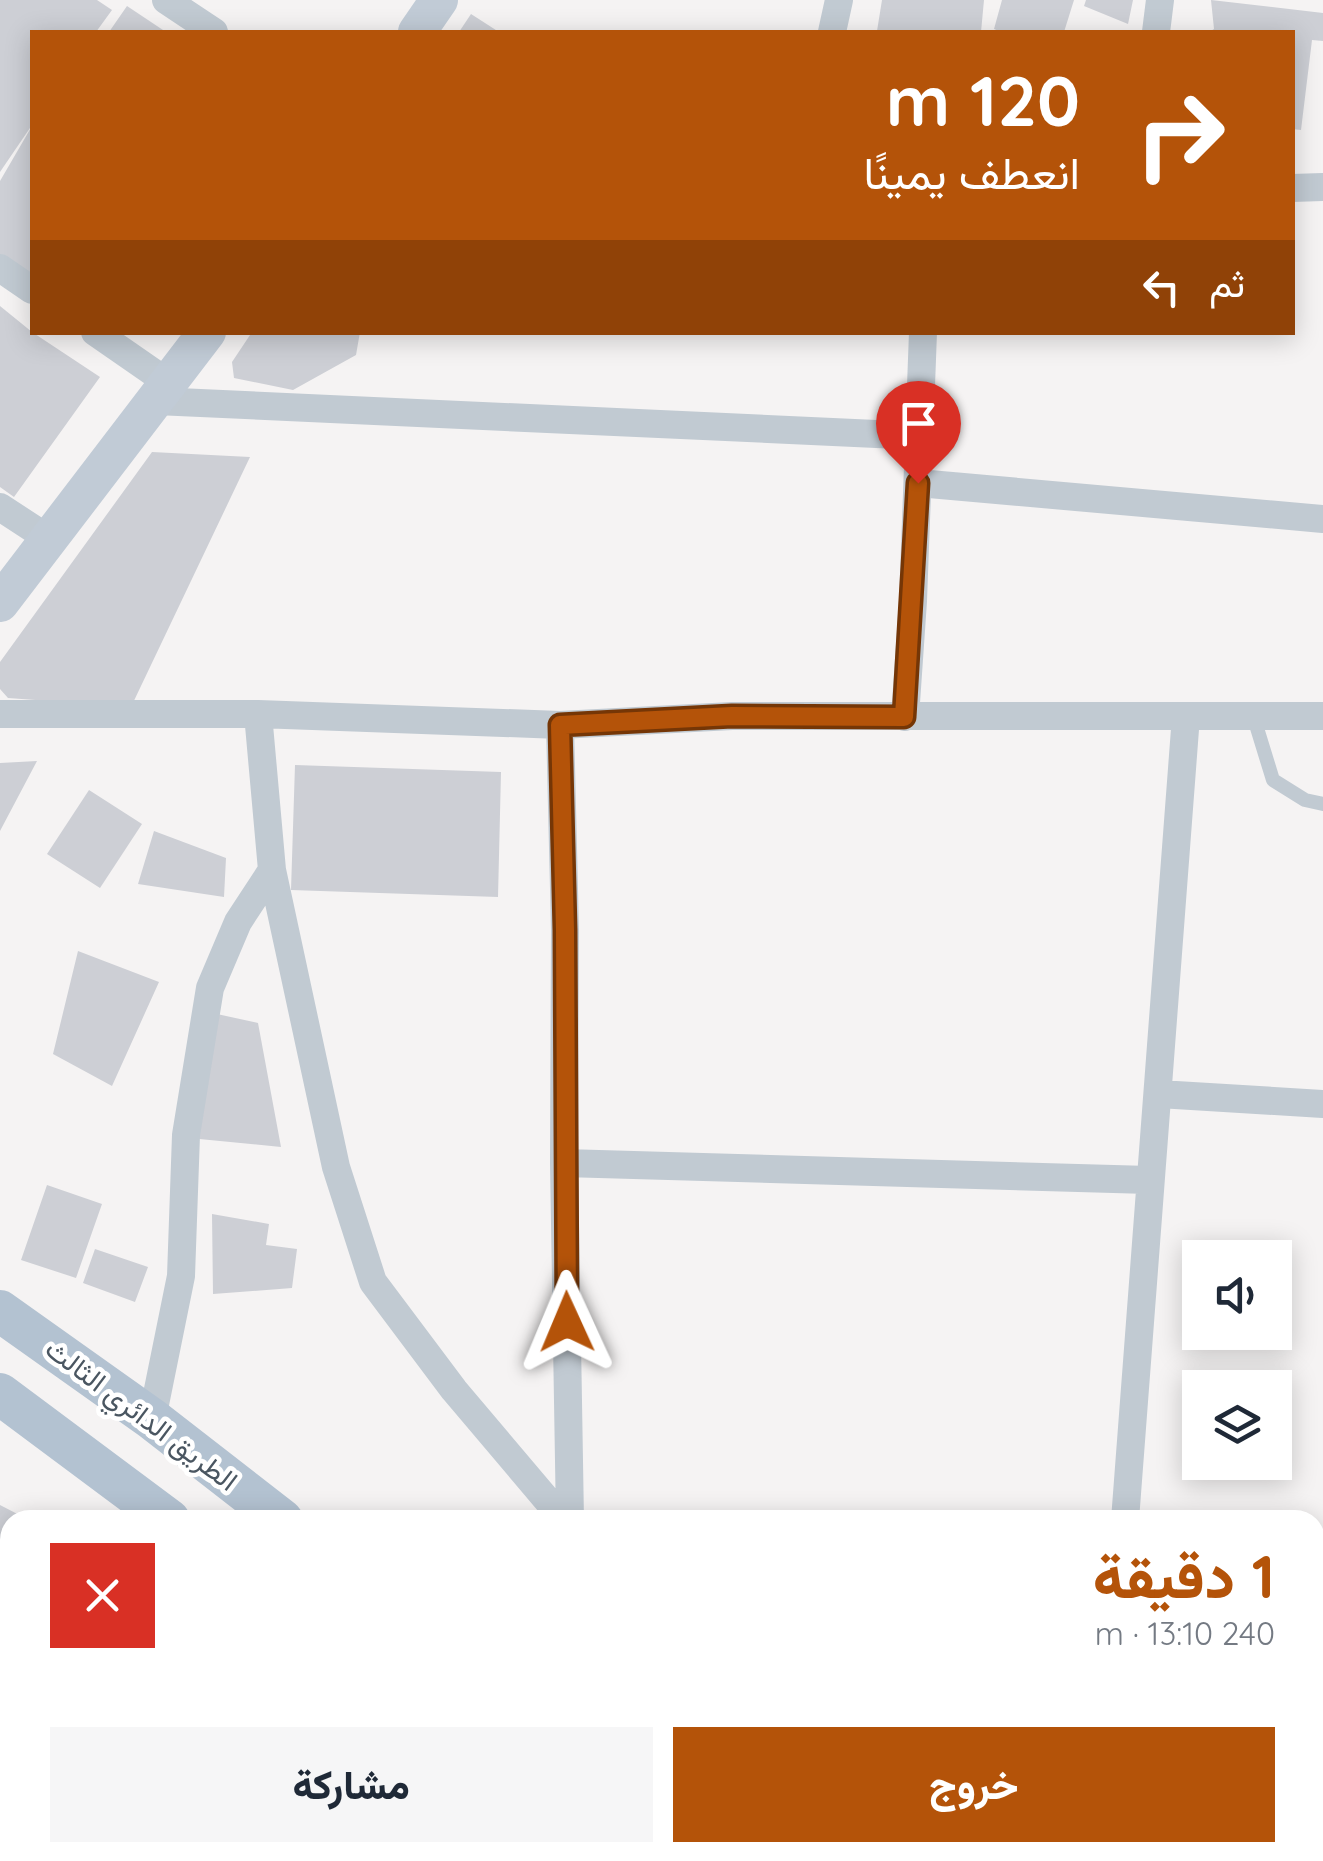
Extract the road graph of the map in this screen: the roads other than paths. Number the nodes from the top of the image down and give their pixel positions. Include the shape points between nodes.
1 (166, 0) edge
2 (439, 0) edge
3 (839, 0) edge
4 (1160, 0) edge
5 (211, 30) edge
6 (417, 30) edge
7 (832, 30) edge
8 (1156, 30) edge
9 (1295, 188) edge
10 (1323, 188) edge
11 (0, 268) edge
12 (30, 289) edge
13 (97, 335) edge
14 (205, 335) edge
15 (923, 335) edge
16 (163, 392) junction
17 (920, 436) junction
18 (918, 483) junction
19 (0, 506) edge
20 (1323, 519) edge
21 (48, 540) junction
22 (0, 603) edge
23 (0, 714) edge
24 (258, 714) junction
25 (1254, 715) junction
26 (1186, 716) junction
27 (1323, 716) edge
28 (904, 717) junction
29 (560, 725) junction
30 (1323, 804) edge
31 (272, 870) junction
32 (1159, 1094) junction
33 (1323, 1104) edge
34 (564, 1162) junction
35 (1149, 1180) junction
36 (0, 1311) edge
37 (0, 1394) edge
38 (152, 1420) junction
39 (151, 1510) edge
40 (269, 1510) edge
41 (558, 1510) edge
42 (567, 1510) edge
43 (1126, 1510) edge

1 - 5 street
2 - 6 main road
3 - 7 street
4 - 8 street
9 - 10 street
11 - 12 street
13 - 16 street
14 - 16 main road
15 - 17 street
16 - 17 street
16 - 21 main road
17 - 18 street
18 - 20 street
18 - 28 street
19 - 21 street
21 - 22 main road
23 - 24 street
24 - 29 street
24 - 31 street
25 - 26 street
25 - 27 street
25 - 30 lane via 1274,780
26 - 28 street
26 - 32 street
28 - 29 street
29 - 34 street
31 - 38 street via 238,922 210,988 186,1134 180,1276
31 - 41 street via 336,1167 373,1282 454,1390
32 - 33 street
32 - 35 street
34 - 35 street
34 - 42 street
35 - 43 street
36 - 38 main road, الطريق الدائري الثالث
37 - 39 main road
38 - 40 main road, الطريق الدائري الثالث

